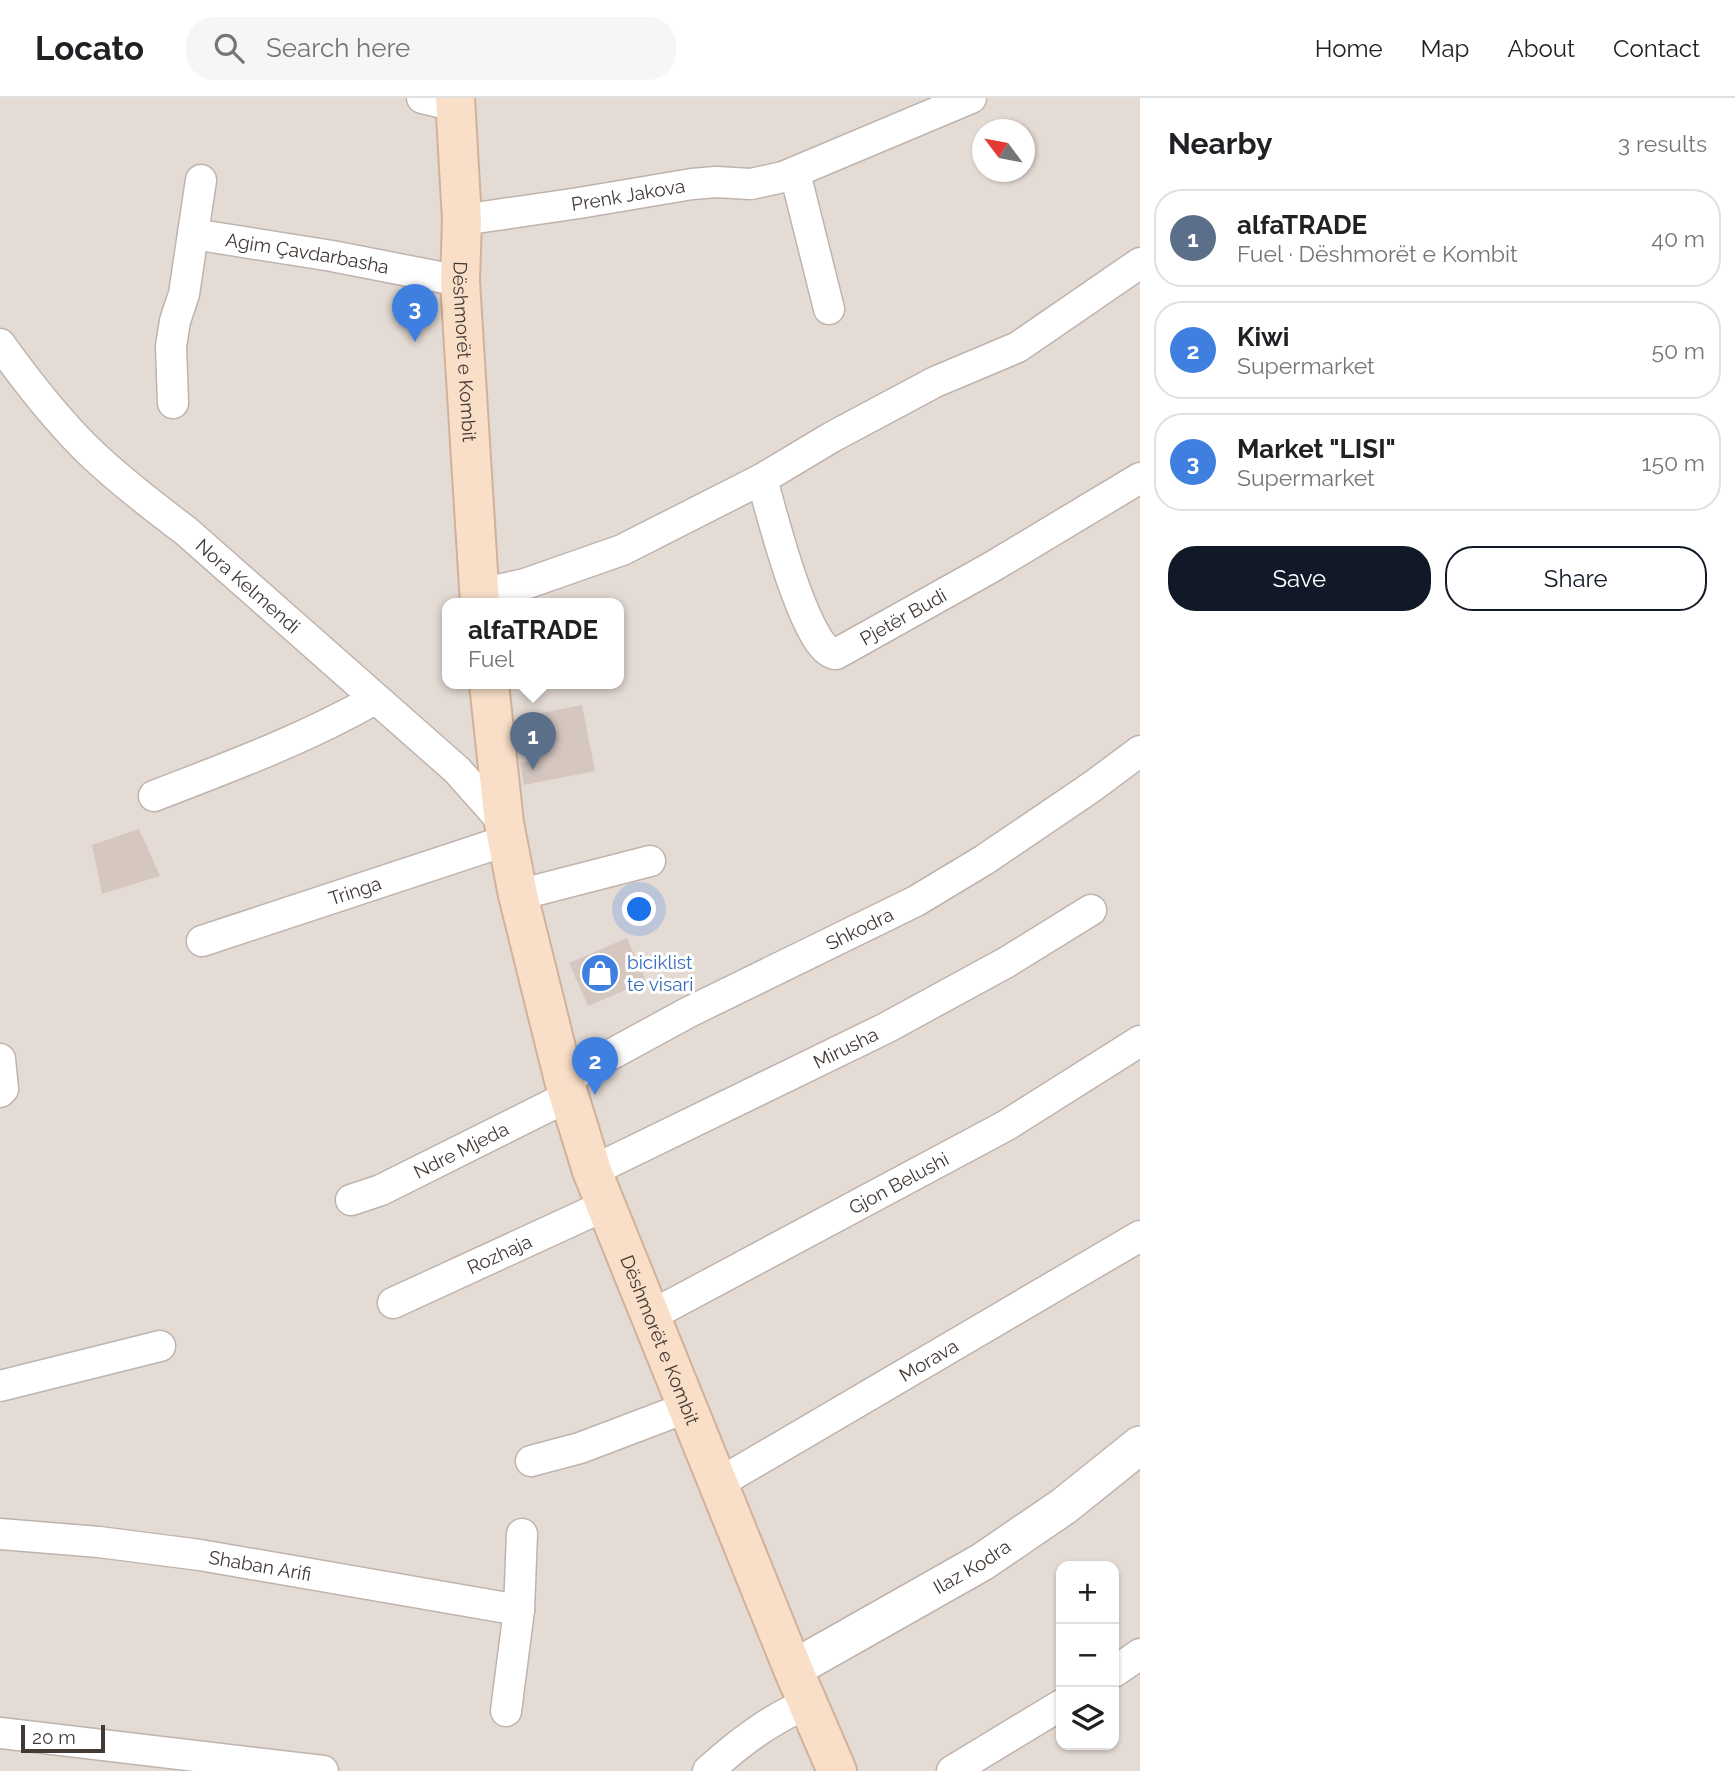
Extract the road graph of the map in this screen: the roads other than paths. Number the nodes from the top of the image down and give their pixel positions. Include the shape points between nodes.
1 (971, 98) edge
2 (444, 101) edge
3 (795, 173) junction
4 (201, 180) dead end
5 (462, 220) junction
6 (193, 234) junction
7 (1140, 262) edge
8 (460, 281) junction
9 (829, 309) dead end
10 (0, 344) edge
11 (173, 403) dead end
12 (1140, 478) edge
13 (762, 479) junction
14 (479, 598) edge
15 (482, 598) edge
16 (490, 689) edge
17 (375, 699) junction
18 (1140, 751) edge
19 (154, 796) dead end
20 (506, 832) junction
21 (650, 861) dead end
22 (518, 895) junction
23 (1091, 910) dead end
24 (202, 941) dead end
25 (1140, 1041) edge
26 (0, 1059) edge
27 (567, 1088) junction
28 (0, 1093) edge
29 (598, 1188) junction
30 (351, 1200) dead end
31 (1140, 1236) edge
32 (393, 1303) dead end
33 (650, 1316) junction
34 (160, 1346) dead end
35 (0, 1386) edge
36 (688, 1407) junction
37 (1140, 1445) edge
38 (531, 1461) dead end
39 (719, 1483) junction
40 (0, 1534) edge
41 (522, 1534) dead end
42 (519, 1610) junction
43 (1140, 1654) edge
44 (793, 1669) junction
45 (1119, 1669) edge
46 (808, 1703) junction
47 (1056, 1708) edge
48 (506, 1711) dead end
49 (0, 1732) edge
50 (323, 1771) edge
51 (708, 1771) edge
52 (837, 1771) edge
53 (952, 1771) edge

1 - 3 street, Prenk Jakova
2 - 5 main road, Dëshmorët e Kombit
3 - 5 street, Prenk Jakova via 751,184 692,184
3 - 9 street
4 - 6 street
5 - 8 main road, Dëshmorët e Kombit
6 - 8 street, Agim Çavdarbasha
6 - 11 street via 172,346
7 - 13 street via 1018,347 935,382
8 - 14 main road, Dëshmorët e Kombit
10 - 17 street, Nora Kelmendi via 92,454
12 - 13 street, Pjetër Budi via 836,654 827,652 813,632 795,591
13 - 15 street via 622,550
16 - 20 main road, Dëshmorët e Kombit
17 - 19 street via 323,727
17 - 20 street, Nora Kelmendi via 457,770
18 - 27 street, Shkodra via 995,853 916,901 689,1012
20 - 22 main road, Dëshmorët e Kombit
20 - 24 street, Tringa
21 - 22 street
22 - 27 main road, Dëshmorët e Kombit
23 - 29 street, Mirusha via 1007,962
25 - 33 street, Gjon Belushi via 1007,1125
26 - 28 street
27 - 29 main road, Dëshmorët e Kombit
27 - 30 street, Ndre Mjeda via 381,1190
29 - 32 street, Rozhaja
29 - 33 main road, Dëshmorët e Kombit
31 - 39 street, Morava
33 - 36 main road, Dëshmorët e Kombit
34 - 35 street
36 - 38 street via 580,1448
36 - 39 main road, Dëshmorët e Kombit
37 - 44 street, Ilaz Kodra via 1064,1506 982,1562
39 - 44 main road, Dëshmorët e Kombit
40 - 42 street, Shaban Arifi via 200,1555
41 - 42 street
42 - 48 street
43 - 45 street
44 - 46 main road, Dëshmorët e Kombit
46 - 51 street via 738,1744
46 - 52 main road, Dëshmorët e Kombit
47 - 53 street
49 - 50 street

